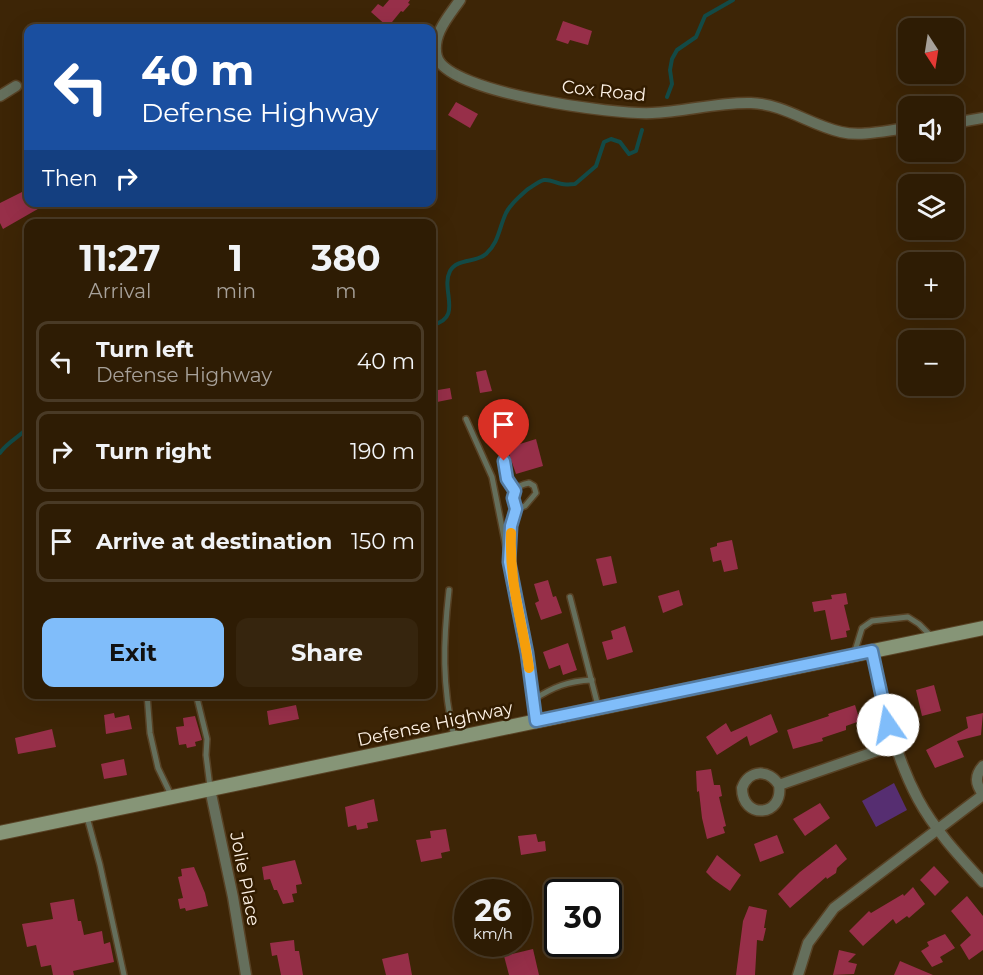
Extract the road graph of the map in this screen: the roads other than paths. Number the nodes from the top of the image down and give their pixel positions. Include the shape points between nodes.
1 (460, 0) edge
2 (16, 86) dead end
3 (0, 96) edge
4 (983, 118) edge
5 (964, 121) edge
6 (898, 129) edge
7 (495, 406) dead end
8 (466, 419) dead end
9 (515, 491) junction
10 (516, 509) junction
11 (509, 562) junction
12 (449, 590) dead end
13 (570, 597) dead end
14 (983, 628) edge
15 (934, 638) junction
16 (872, 651) junction
17 (854, 654) junction
18 (592, 680) junction
19 (147, 699) edge
20 (197, 699) edge
21 (533, 699) junction
22 (598, 708) junction
23 (536, 721) junction
24 (455, 738) junction
25 (894, 745) junction
26 (983, 766) edge
27 (779, 785) dead end
28 (210, 789) junction
29 (983, 795) edge
30 (172, 797) junction
31 (86, 815) junction
32 (939, 830) junction
33 (0, 833) edge
34 (983, 882) edge
35 (124, 975) edge
36 (246, 975) edge
37 (798, 975) edge

1 - 6 street, Cox Road via 439,33 437,57 453,74 498,90 597,111 652,113 753,103 784,109 842,133
2 - 3 street
4 - 5 street
7 - 9 lane via 507,479
8 - 11 lane via 492,477
9 - 10 lane
9 - 10 lane via 521,484 529,483 536,493 525,506
10 - 11 lane
11 - 21 lane
12 - 24 lane via 443,668
13 - 18 lane
14 - 15 main road, Defense Highway
15 - 16 main road, Defense Highway
15 - 17 lane via 908,617 872,621 862,628
16 - 17 main road, Defense Highway
16 - 25 street
17 - 22 main road, Defense Highway
18 - 21 lane via 554,686
18 - 22 lane
19 - 30 lane via 158,768
20 - 28 lane via 207,739
21 - 23 lane
22 - 23 main road, Defense Highway
23 - 24 main road, Defense Highway
24 - 28 main road, Defense Highway
25 - 27 street
25 - 32 street via 919,801
26 - 29 street via 977,777
28 - 30 main road, Defense Highway
28 - 36 street, Jolie Place
29 - 32 street
30 - 31 main road, Defense Highway
31 - 33 main road, Defense Highway
31 - 35 lane
32 - 34 street
32 - 37 street via 834,908 808,943

